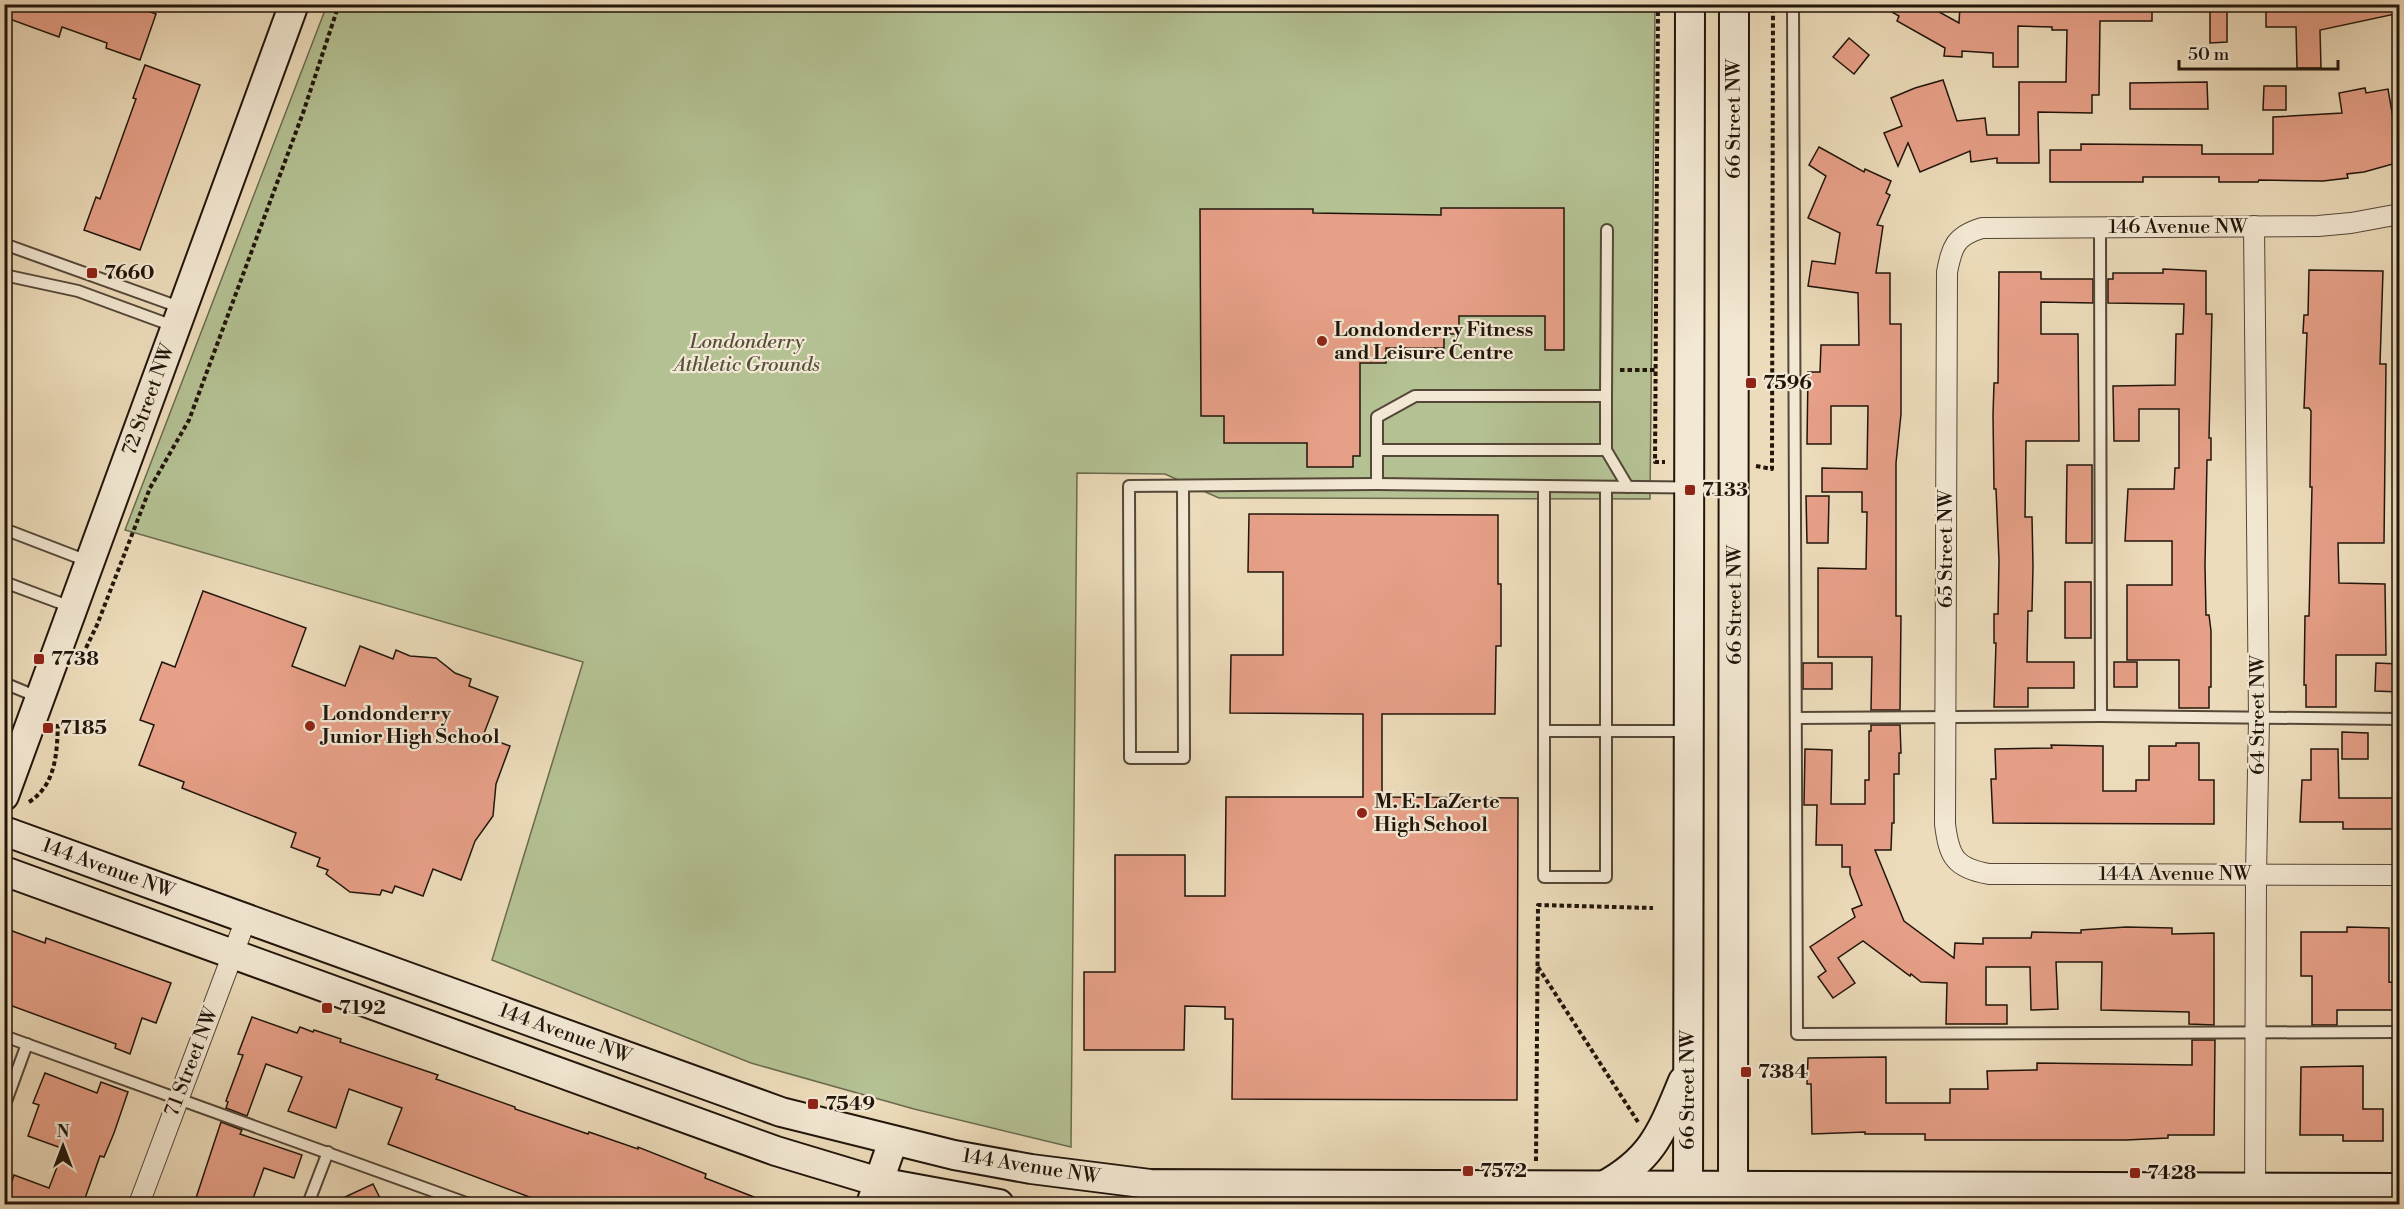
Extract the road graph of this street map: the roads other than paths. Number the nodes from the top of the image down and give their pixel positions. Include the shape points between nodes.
1 (294, 4) edge
2 (1690, 4) edge
3 (1734, 4) edge
4 (1793, 4) edge
5 (2400, 214) edge
6 (2254, 226) junction
7 (2100, 227) junction
8 (1607, 230) dead end
9 (1959, 238) joint
10 (4, 244) edge
11 (4, 275) edge
12 (180, 317) junction
13 (1606, 396) junction
14 (1377, 450) junction
15 (1606, 450) junction
16 (1377, 484) junction
17 (1183, 486) junction
18 (1544, 486) junction
19 (1606, 487) junction
20 (1628, 487) junction
21 (1689, 488) junction
22 (1735, 488) junction
23 (4, 529) edge
24 (90, 562) junction
25 (4, 582) edge
26 (73, 608) junction
27 (4, 682) edge
28 (50, 705) junction
29 (1946, 716) junction
30 (2102, 716) junction
31 (1796, 718) junction
32 (2259, 719) junction
33 (2400, 719) edge
34 (1544, 730) junction
35 (1606, 731) junction
36 (1689, 731) junction
37 (15, 800) edge
38 (4, 831) edge
39 (1954, 860) joint
40 (4, 871) edge
41 (2256, 874) junction
42 (2400, 875) edge
43 (246, 919) junction
44 (233, 954) junction
45 (2256, 1031) junction
46 (2400, 1032) edge
47 (4, 1036) edge
48 (27, 1044) junction
49 (1688, 1068) junction
50 (178, 1099) junction
51 (4, 1107) edge
52 (892, 1141) junction
53 (328, 1152) junction
54 (1604, 1186) junction
55 (2400, 1188) edge
56 (875, 1193) edge
57 (1688, 1196) edge
58 (1733, 1196) edge
59 (2255, 1196) edge
60 (139, 1204) edge
61 (308, 1204) edge
62 (469, 1204) edge
63 (999, 1204) edge

1 - 12 street, 72 Street NW
2 - 21 street, 66 Street NW
3 - 22 street, 66 Street NW
4 - 31 lane
5 - 6 street, 146 Avenue NW via 2351,223
6 - 7 street, 146 Avenue NW
6 - 32 street, 64 Street NW
7 - 9 street, 146 Avenue NW via 1982,228
7 - 30 lane
8 - 13 lane
9 - 29 street, 65 Street NW via 1947,272
10 - 12 lane
11 - 12 lane
12 - 24 street, 72 Street NW
13 - 14 lane via 1415,396 1377,417
13 - 15 lane
14 - 15 lane
14 - 16 lane
15 - 20 lane
16 - 17 lane
16 - 18 lane
17 - 17 lane via 1184,758 1130,758 1129,486
18 - 19 lane
18 - 34 lane
19 - 20 lane
19 - 35 lane
20 - 21 lane
21 - 22 lane
21 - 36 street, 66 Street NW
22 - 58 street, 66 Street NW
23 - 24 lane
24 - 26 street, 72 Street NW
25 - 26 lane
26 - 28 street, 72 Street NW
27 - 28 lane
28 - 37 street, 72 Street NW
29 - 30 lane
29 - 31 lane
29 - 39 street, 65 Street NW via 1946,824
30 - 32 lane
31 - 45 lane via 1797,1034
32 - 33 lane
32 - 41 street, 64 Street NW
34 - 35 lane
34 - 35 lane via 1544,877 1606,877
35 - 36 lane
36 - 49 street, 66 Street NW
38 - 43 street, 144 Avenue NW
39 - 41 street, 144A Avenue NW via 1963,867 1989,874
40 - 44 street, 144 Avenue NW
41 - 42 street, 144A Avenue NW
41 - 45 street, 64 Street NW
43 - 44 street, 71 Street NW
43 - 52 street, 144 Avenue NW via 781,1113
44 - 50 street, 71 Street NW
44 - 56 street, 144 Avenue NW via 776,1151
45 - 46 lane
45 - 59 street, 64 Street NW
47 - 48 lane
48 - 50 lane
48 - 51 lane
49 - 54 street via 1648,1152 1631,1170
49 - 57 street, 66 Street NW
50 - 53 lane
50 - 60 street, 71 Street NW
52 - 54 street, 144 Avenue NW via 1031,1169 1150,1184
52 - 56 street
53 - 61 lane
53 - 62 lane
54 - 57 street, 144 Avenue NW
55 - 59 street, 144 Avenue NW
56 - 63 street, 144 Avenue NW
57 - 58 street, 144 Avenue NW
58 - 59 street, 144 Avenue NW

